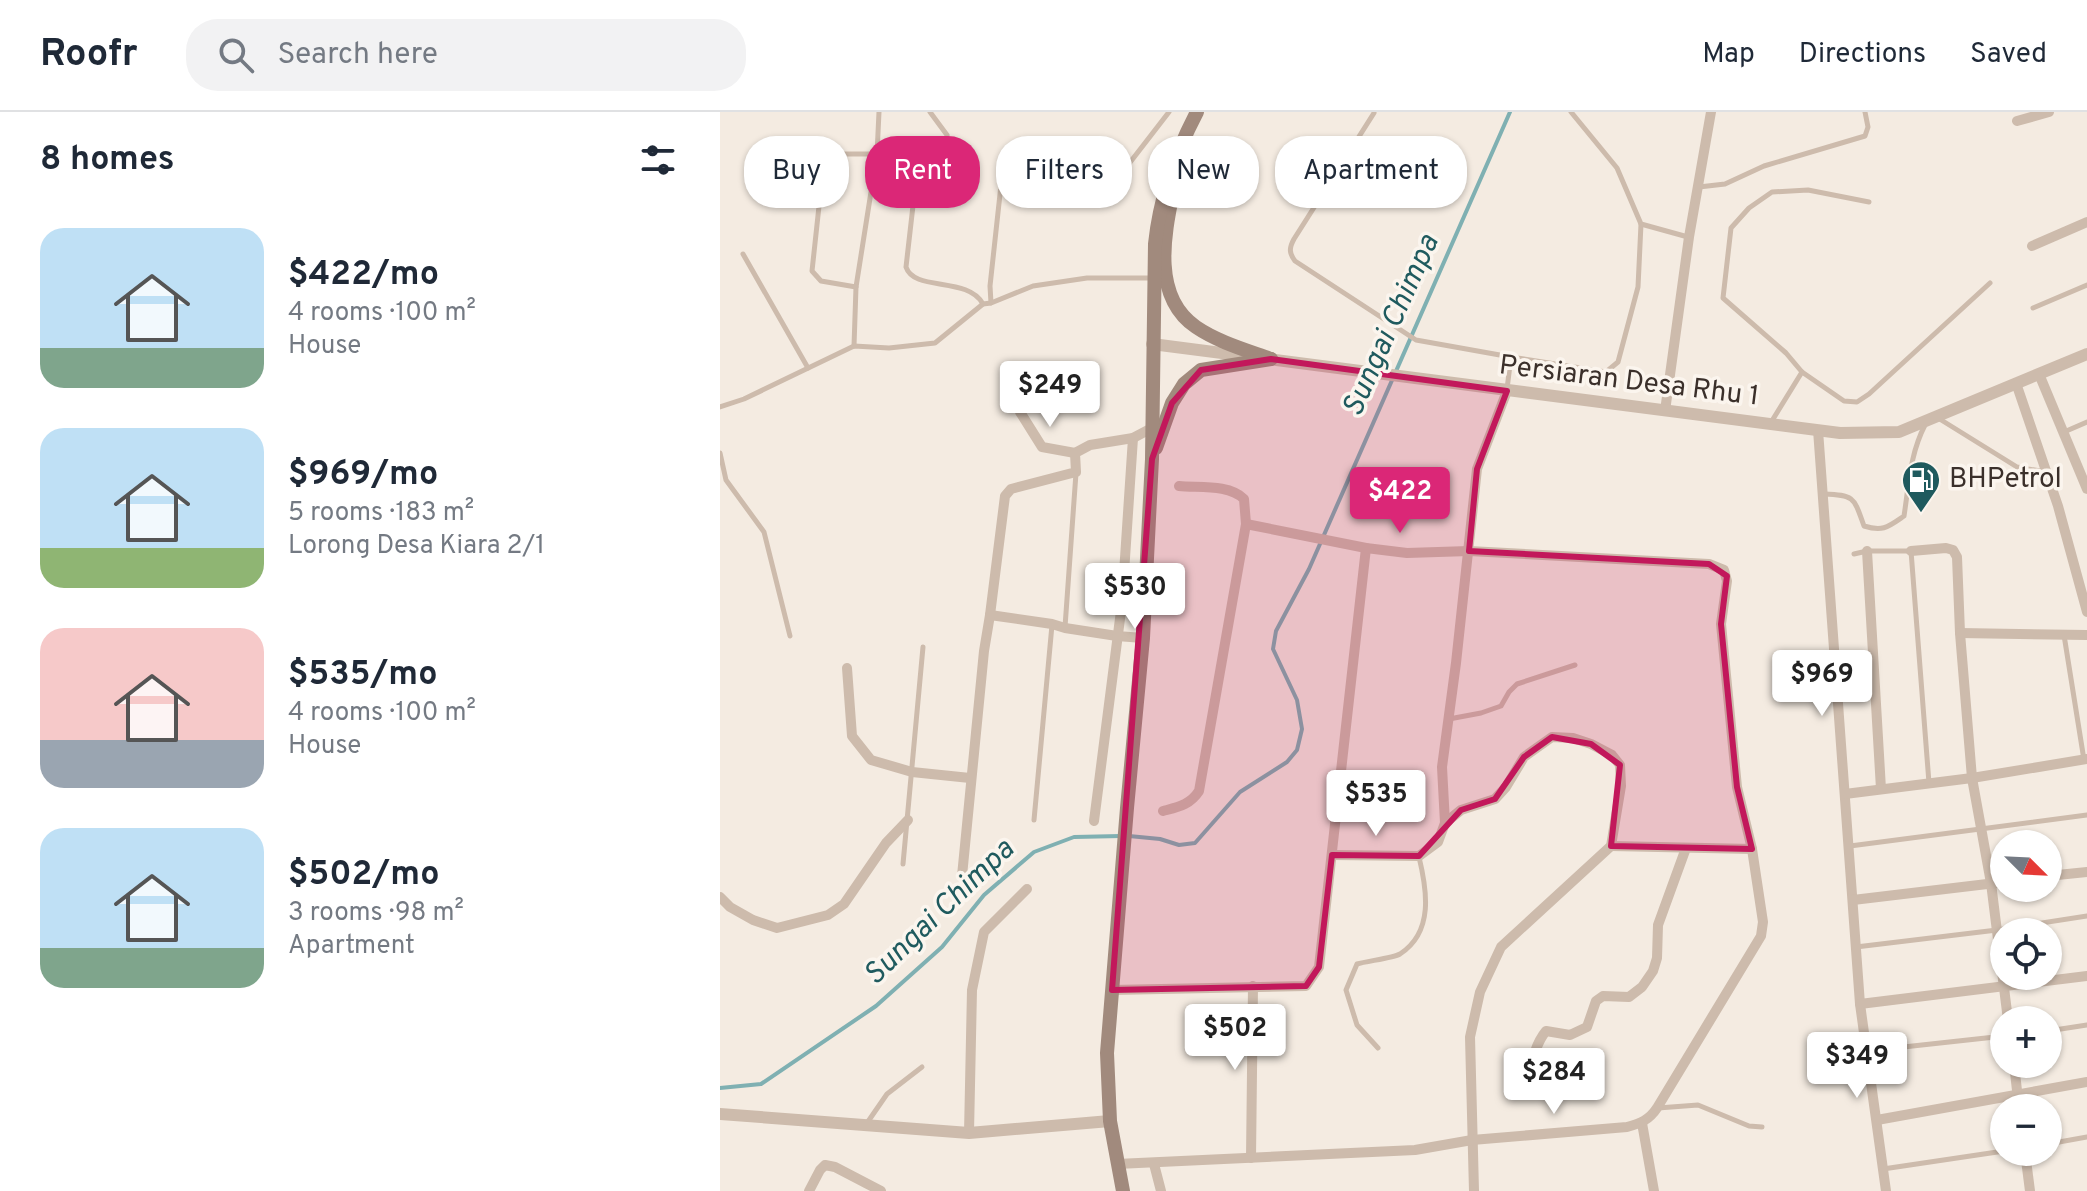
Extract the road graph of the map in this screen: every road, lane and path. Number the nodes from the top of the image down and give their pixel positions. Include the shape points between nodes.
1 (879, 112) edge
2 (930, 112) edge
3 (1169, 112) edge
4 (1197, 112) edge
5 (1571, 112) edge
6 (1711, 112) edge
7 (1865, 112) edge
8 (2049, 112) edge
9 (1374, 113) edge
10 (2017, 121) dead end
11 (947, 135) dead end
12 (878, 136) edge
13 (1185, 136) edge
14 (865, 154) edge
15 (1132, 160) edge
16 (1696, 187) junction
17 (1869, 202) dead end
18 (868, 208) edge
19 (913, 208) edge
20 (998, 208) edge
21 (1159, 208) edge
22 (1170, 208) edge
23 (2087, 222) edge
24 (1641, 224) junction
25 (1689, 237) junction
26 (2032, 246) dead end
27 (743, 254) dead end
28 (1153, 278) junction
29 (1990, 283) dead end
30 (2087, 285) edge
31 (856, 287) junction
32 (991, 303) junction
33 (983, 304) junction
34 (2033, 308) dead end
35 (1152, 344) junction
36 (854, 346) junction
37 (2087, 354) edge
38 (1511, 357) junction
39 (1271, 359) junction
40 (808, 368) junction
41 (1802, 372) junction
42 (2039, 374) junction
43 (2016, 383) junction
44 (1507, 391) junction
45 (720, 407) edge
46 (1665, 411) junction
47 (1020, 412) dead end
48 (1931, 418) junction
49 (2087, 422) edge
50 (1770, 424) junction
51 (1152, 428) junction
52 (1818, 430) junction
53 (2064, 432) junction
54 (1133, 438) junction
55 (720, 453) edge
56 (1075, 453) junction
57 (1152, 459) junction
58 (1076, 472) junction
59 (2047, 472) junction
60 (2086, 483) edge
61 (1179, 486) dead end
62 (1822, 494) junction
63 (1246, 524) junction
64 (1366, 548) junction
65 (1469, 551) junction
66 (1867, 551) junction
67 (1911, 551) junction
68 (1854, 554) dead end
69 (2087, 612) edge
70 (990, 615) junction
71 (1052, 624) junction
72 (1065, 628) junction
73 (1960, 633) junction
74 (2064, 634) junction
75 (2087, 635) edge
76 (790, 636) dead end
77 (1117, 636) junction
78 (1143, 638) junction
79 (923, 647) dead end
80 (1575, 665) dead end
81 (847, 668) dead end
82 (1448, 719) junction
83 (2086, 761) edge
84 (912, 772) junction
85 (970, 778) junction
86 (1972, 778) junction
87 (1929, 783) junction
88 (1881, 789) junction
89 (1845, 794) junction
90 (1163, 811) dead end
91 (2087, 815) edge
92 (908, 820) junction
93 (1034, 820) dead end
94 (1094, 821) dead end
95 (1445, 823) junction
96 (1981, 829) junction
97 (1611, 846) junction
98 (1849, 847) junction
99 (1686, 848) junction
100 (1752, 849) junction
101 (1332, 855) junction
102 (1419, 856) junction
103 (903, 864) dead end
104 (2087, 872) edge
105 (2062, 875) edge
106 (962, 876) dead end
107 (1990, 878) edge
108 (1990, 883) edge
109 (1027, 889) dead end
110 (720, 897) edge
111 (1853, 900) junction
112 (2087, 916) edge
113 (2062, 920) edge
114 (1990, 931) edge
115 (1856, 947) junction
116 (2087, 976) edge
117 (2062, 979) edge
118 (1253, 986) junction
119 (1990, 988) edge
120 (1112, 990) junction
121 (1860, 1004) junction
122 (2087, 1025) edge
123 (2062, 1029) edge
124 (1990, 1038) edge
125 (1378, 1048) dead end
126 (1867, 1051) junction
127 (922, 1067) dead end
128 (1529, 1076) dead end
129 (2087, 1082) edge
130 (2023, 1094) edge
131 (1990, 1100) edge
132 (1657, 1108) junction
133 (720, 1114) edge
134 (1877, 1120) junction
135 (1110, 1121) junction
136 (1642, 1123) junction
137 (866, 1124) junction
138 (1762, 1127) dead end
139 (969, 1133) junction
140 (2087, 1137) edge
141 (1472, 1140) junction
142 (2062, 1141) edge
143 (1990, 1153) edge
144 (1251, 1158) junction
145 (1117, 1164) junction
146 (1154, 1164) junction
147 (2027, 1166) edge
148 (1883, 1169) junction
149 (809, 1191) edge
150 (881, 1191) edge
151 (1123, 1191) edge
152 (1161, 1191) edge
153 (1474, 1191) edge
154 (1654, 1191) edge
155 (1886, 1191) edge
156 (2030, 1191) edge

1 - 12 lane
2 - 11 lane
3 - 15 lane
4 - 13 main road
5 - 24 lane via 1617,168
6 - 16 street
7 - 16 lane via 1865,136 1764,166 1725,184
8 - 10 street
9 - 38 lane via 1294,239 1290,255 1424,343
14 - 31 lane via 831,154 824,160 812,271 821,281
16 - 25 street
17 - 41 lane via 1808,190 1772,192 1731,228 1723,298
18 - 31 lane
19 - 33 lane via 908,274 972,292
20 - 32 lane
21 - 28 main road
22 - 39 main road via 1164,276 1174,304 1194,326
23 - 26 street
24 - 25 lane
24 - 38 lane via 1638,287 1618,362 1606,372
25 - 46 street
27 - 40 lane
28 - 32 lane via 1087,278 1033,286
28 - 35 main road
29 - 41 lane via 1857,402 1844,401
30 - 34 lane
31 - 36 lane
32 - 33 lane
33 - 36 lane via 935,343
35 - 39 street, Persiaran Desa Rhu 1
35 - 51 main road
36 - 40 lane
37 - 42 street, Persiaran Desa Rhu 1
38 - 44 lane
39 - 44 street, Persiaran Desa Rhu 1
39 - 57 main road via 1201,370 1184,384
40 - 45 lane
41 - 50 lane
42 - 43 street, Persiaran Desa Rhu 1
42 - 53 street
43 - 48 street, Persiaran Desa Rhu 1
43 - 59 street
44 - 46 street, Persiaran Desa Rhu 1
44 - 65 street via 1477,469
46 - 50 street, Persiaran Desa Rhu 1
47 - 56 street via 1042,447
48 - 52 street, Persiaran Desa Rhu 1 via 1899,432
48 - 59 lane via 2017,467
48 - 62 lane via 1916,442 1904,516 1877,530 1864,526 1856,502 1845,495
49 - 53 lane
50 - 52 street, Persiaran Desa Rhu 1
51 - 54 street
51 - 57 main road
52 - 62 street
53 - 60 street
54 - 56 street
54 - 77 street
55 - 76 lane via 726,480 764,532
56 - 58 street
57 - 78 main road
58 - 70 street via 1011,489 1005,496
58 - 72 lane
59 - 69 street
61 - 63 street via 1239,493
62 - 89 street
63 - 64 street
63 - 90 street via 1199,791 1193,801
64 - 65 street
64 - 101 street
65 - 82 street
65 - 100 street via 1709,564 1724,570 1721,624 1737,787
66 - 67 lane
66 - 68 lane
66 - 88 street
67 - 73 street via 1953,550
67 - 87 lane
70 - 71 street
70 - 85 street
71 - 72 street
71 - 93 lane
72 - 77 street
73 - 74 street
73 - 86 street
74 - 75 street
74 - 83 lane
77 - 78 street
77 - 94 street
78 - 120 main road
79 - 84 lane
80 - 82 lane via 1517,684 1501,706
81 - 84 street via 852,736 871,760
82 - 95 street via 1442,767
83 - 86 street
84 - 85 street
84 - 92 lane
85 - 106 street
86 - 87 street
86 - 96 street
87 - 88 street
88 - 89 street
89 - 98 street
91 - 96 lane
92 - 103 lane
92 - 110 street via 844,904 828,915 777,928 753,920
95 - 97 street via 1461,810 1495,799 1537,746 1552,737 1573,738 1612,755 1620,765
95 - 102 street via 1438,842
96 - 98 lane
96 - 107 street
97 - 99 street
97 - 141 street via 1501,947 1480,992 1470,1037
98 - 111 street
99 - 100 street
99 - 128 street via 1658,925 1653,971 1642,987 1629,997 1603,996 1587,1027 1570,1035 1546,1031
100 - 132 street via 1761,936
101 - 102 street
101 - 118 street via 1319,967 1306,986
102 - 125 lane via 1426,912 1419,935 1398,955 1357,964 1346,990 1357,1025
104 - 105 street
108 - 111 street
109 - 139 street via 984,932 972,990
111 - 115 street
112 - 113 lane
114 - 115 lane
115 - 121 street
116 - 117 street
118 - 120 street
118 - 144 street
119 - 121 street
120 - 135 main road via 1107,1053
121 - 126 street
122 - 123 lane
124 - 126 lane
126 - 134 street
127 - 137 lane via 887,1094
129 - 130 street
131 - 134 street
132 - 136 street
132 - 138 lane via 1698,1105
133 - 137 street
134 - 148 street
135 - 139 street
135 - 145 main road
136 - 141 street
136 - 154 street
137 - 139 street
140 - 142 lane
141 - 144 street via 1415,1150
141 - 153 street
143 - 148 lane
144 - 146 street
145 - 146 street
145 - 151 main road
146 - 152 street
147 - 156 street
148 - 155 street
149 - 150 street via 825,1165

